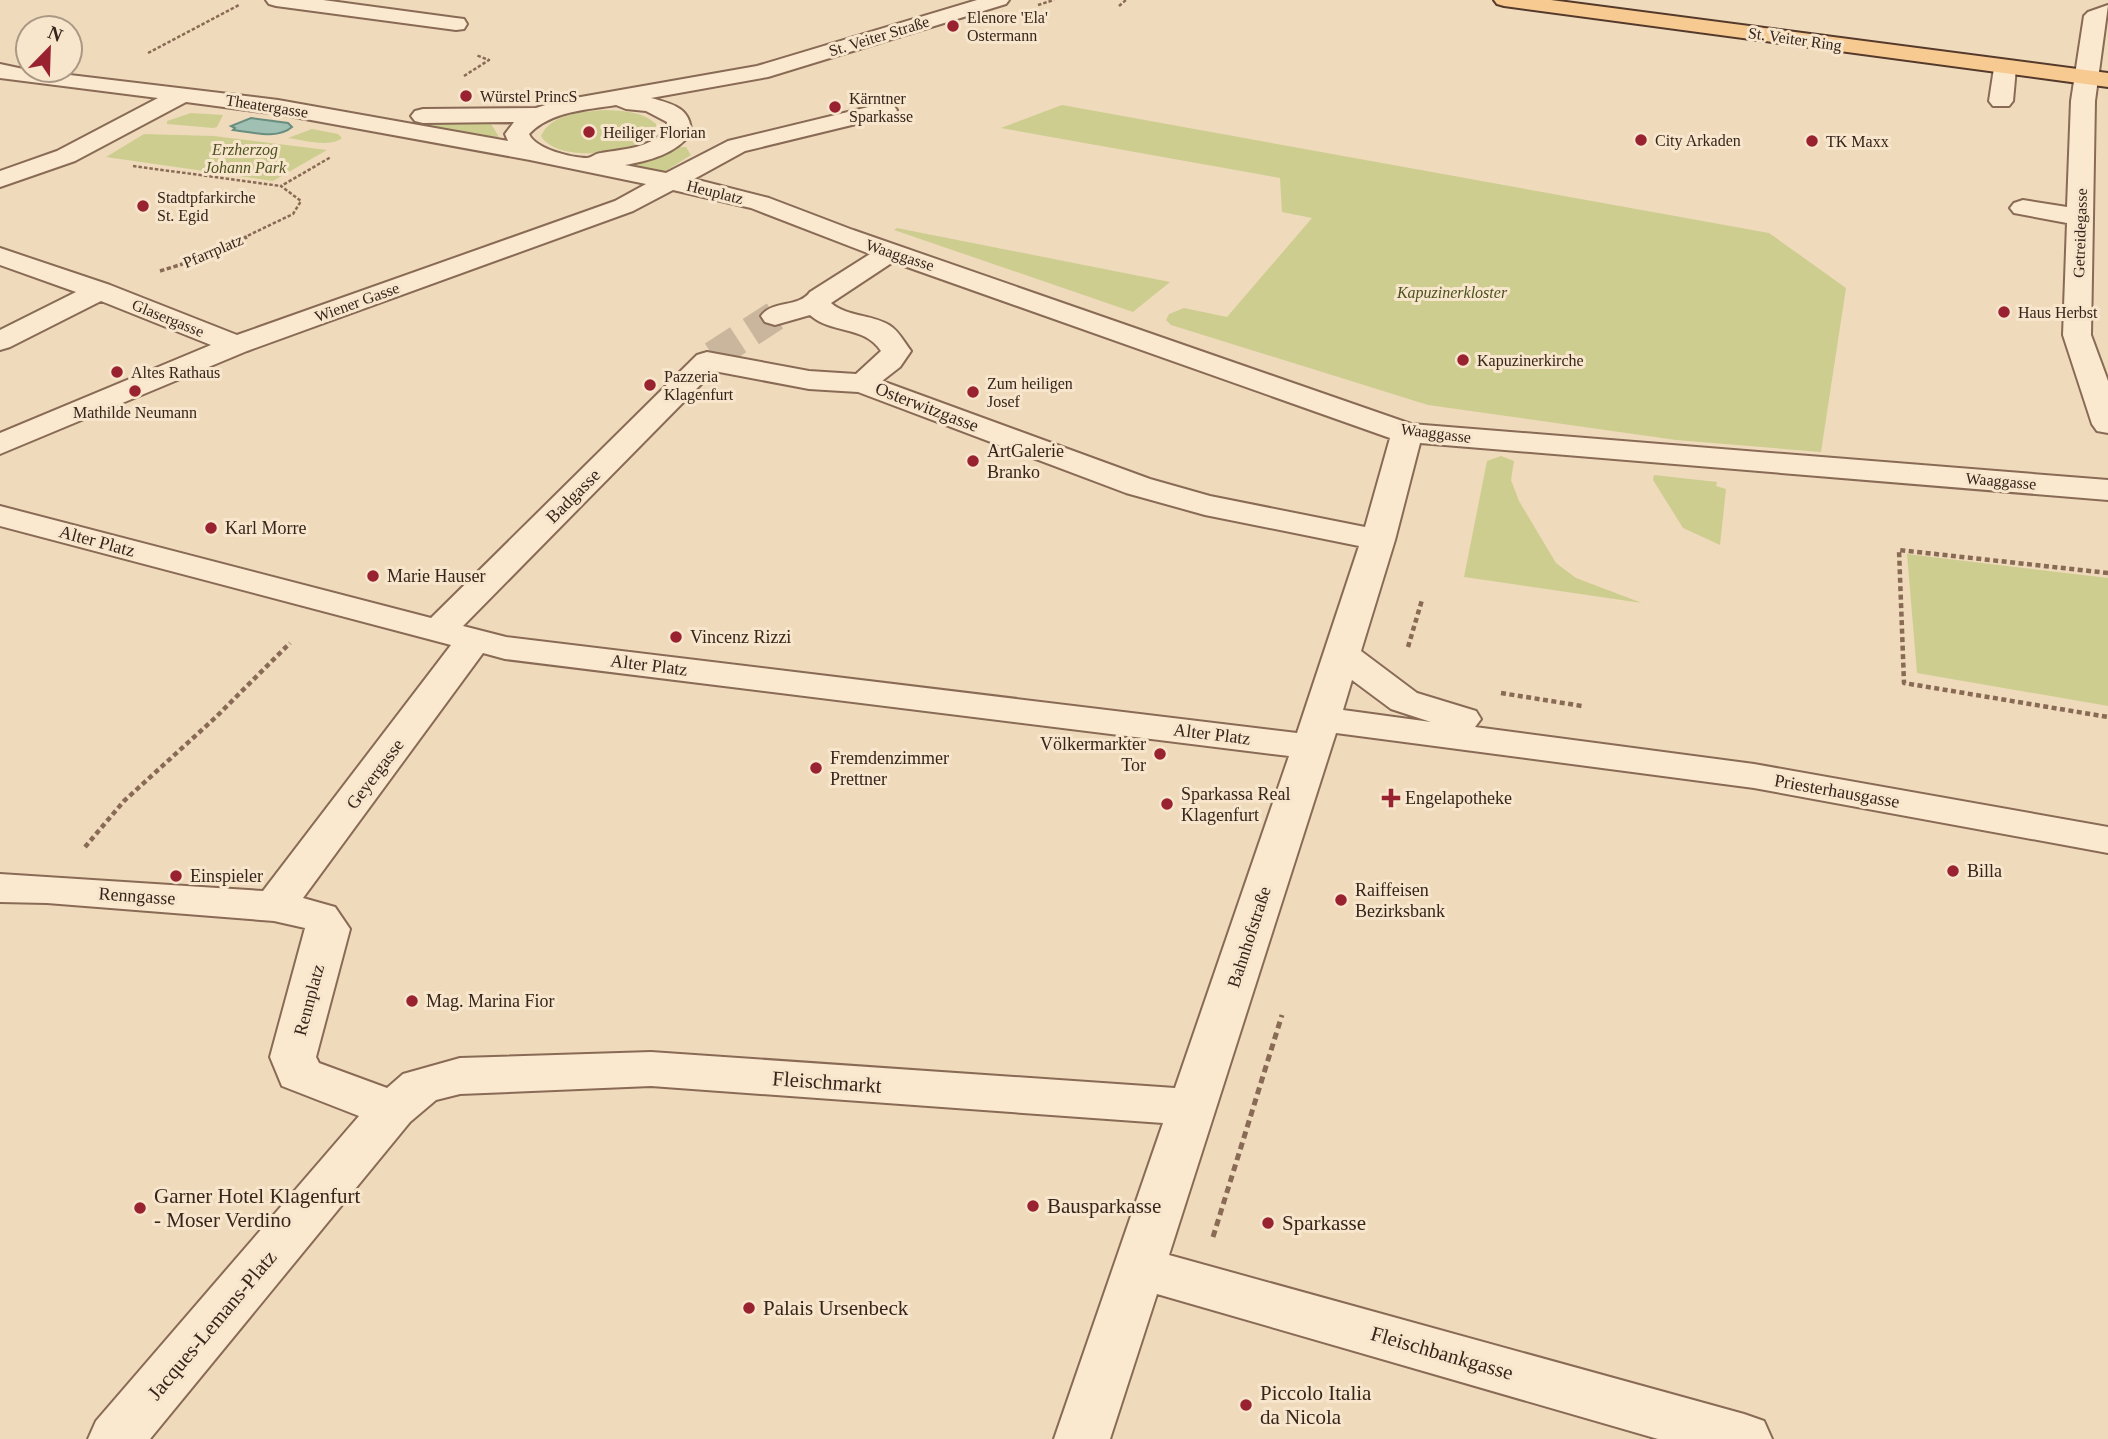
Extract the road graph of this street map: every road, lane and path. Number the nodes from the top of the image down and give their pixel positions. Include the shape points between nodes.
1 (249, 0) edge
2 (276, 0) edge
3 (411, 0) edge
4 (999, 0) edge
5 (1126, 0) edge
6 (1504, 0) edge
7 (1119, 6) dead end
8 (2108, 11) edge
9 (385, 13) junction
10 (456, 24) dead end
11 (2005, 68) junction
12 (0, 71) edge
13 (760, 72) junction
14 (2101, 81) edge
15 (91, 82) junction
16 (184, 94) junction
17 (606, 101) junction
18 (2001, 101) dead end
19 (278, 107) junction
20 (885, 110) dead end
21 (539, 115) junction
22 (679, 126) junction
23 (383, 127) junction
24 (532, 153) junction
25 (66, 156) junction
26 (712, 158) junction
27 (564, 160) junction
28 (0, 179) edge
29 (673, 181) junction
30 (281, 186) junction
31 (760, 203) junction
32 (2023, 208) dead end
33 (2080, 217) junction
34 (891, 252) junction
35 (0, 256) edge
36 (100, 291) junction
37 (816, 304) junction
38 (775, 316) tunnel mouth
39 (0, 341) edge
40 (237, 345) junction
41 (2096, 354) edge
42 (864, 383) junction
43 (2108, 424) edge
44 (1407, 433) junction
45 (0, 443) edge
46 (2108, 490) edge
47 (0, 516) edge
48 (1378, 540) junction
49 (2108, 573) edge
50 (456, 635) junction
51 (290, 643) dead end
52 (1342, 654) junction
53 (2108, 717) edge
54 (1316, 733) junction
55 (1564, 751) junction
56 (2108, 840) edge
57 (81, 851) dead end
58 (0, 888) edge
59 (274, 906) junction
60 (460, 1076) joint
61 (1194, 1107) junction
62 (393, 1109) junction
63 (1140, 1268) junction
64 (116, 1439) edge
65 (1082, 1439) edge
66 (1744, 1439) edge

1 - 15 path
2 - 9 street
3 - 9 street
4 - 13 street, St. Veiter Straße
5 - 7 path
6 - 11 main road, St. Veiter Ring
8 - 14 street, Getreidegasse via 2095,16
9 - 10 street
11 - 14 main road, St. Veiter Ring
11 - 18 street
12 - 15 street, Theatergasse
13 - 17 street, Heuplatz
13 - 22 street, Heuplatz via 713,93
14 - 33 street, Getreidegasse
15 - 16 street, Theatergasse
16 - 19 street, Theatergasse
16 - 25 street
17 - 21 street, Heuplatz
17 - 22 street, Heuplatz via 653,106 670,112
19 - 21 street, Heuplatz via 402,117
19 - 23 street, Theatergasse
20 - 26 street, Wiener Gasse via 754,141
21 - 24 street via 517,134 520,144
22 - 26 street, Heuplatz
22 - 27 street, Heuplatz via 663,145 636,155
23 - 24 street, Theatergasse
23 - 30 path
24 - 27 street, Heuplatz
25 - 28 street
25 - 30 path
26 - 29 street, Wiener Gasse
26 - 31 street, Heuplatz via 731,181
27 - 29 street, Heuplatz
29 - 31 street, Heuplatz
29 - 40 street, Wiener Gasse via 624,206
30 - 36 path, Pfarrplatz via 301,201 293,214 205,257
31 - 34 street, Waaggasse
32 - 33 street
33 - 41 street, Getreidegasse via 2077,335
34 - 37 street
34 - 44 street, Waaggasse
35 - 36 street
36 - 39 street
36 - 40 street, Glasergasse
37 - 38 street
37 - 42 street, Osterwitzgasse via 831,316 889,336 896,351 892,360
40 - 45 street, Wiener Gasse
41 - 43 street, Getreidegasse
42 - 48 street, Osterwitzgasse via 1138,486 1205,505
42 - 50 street, Badgasse via 809,380 710,359
44 - 46 street, Waaggasse
44 - 48 street, Bahnhofstraße
47 - 50 street, Alter Platz
48 - 52 street, Bahnhofstraße
49 - 53 path via 1899,550 1904,684
50 - 54 street, Alter Platz via 505,648
50 - 59 street, Geyergasse
51 - 57 path via 124,801
52 - 54 street, Bahnhofstraße
52 - 55 street, Priesterhausgasse via 1404,701
54 - 55 street, Priesterhausgasse
54 - 61 street, Bahnhofstraße
55 - 56 street, Priesterhausgasse via 1754,776
58 - 59 street, Renngasse
59 - 62 street, Rennplatz via 320,917 328,929 293,1057 299,1074
60 - 61 street, Fleischmarkt via 651,1069
60 - 62 street, Jacques-Lemans-Platz via 420,1087
61 - 63 street, Bahnhofstraße
62 - 64 street, Jacques-Lemans-Platz
63 - 65 street, Bahnhofstraße
63 - 66 street, Fleischbankgasse

